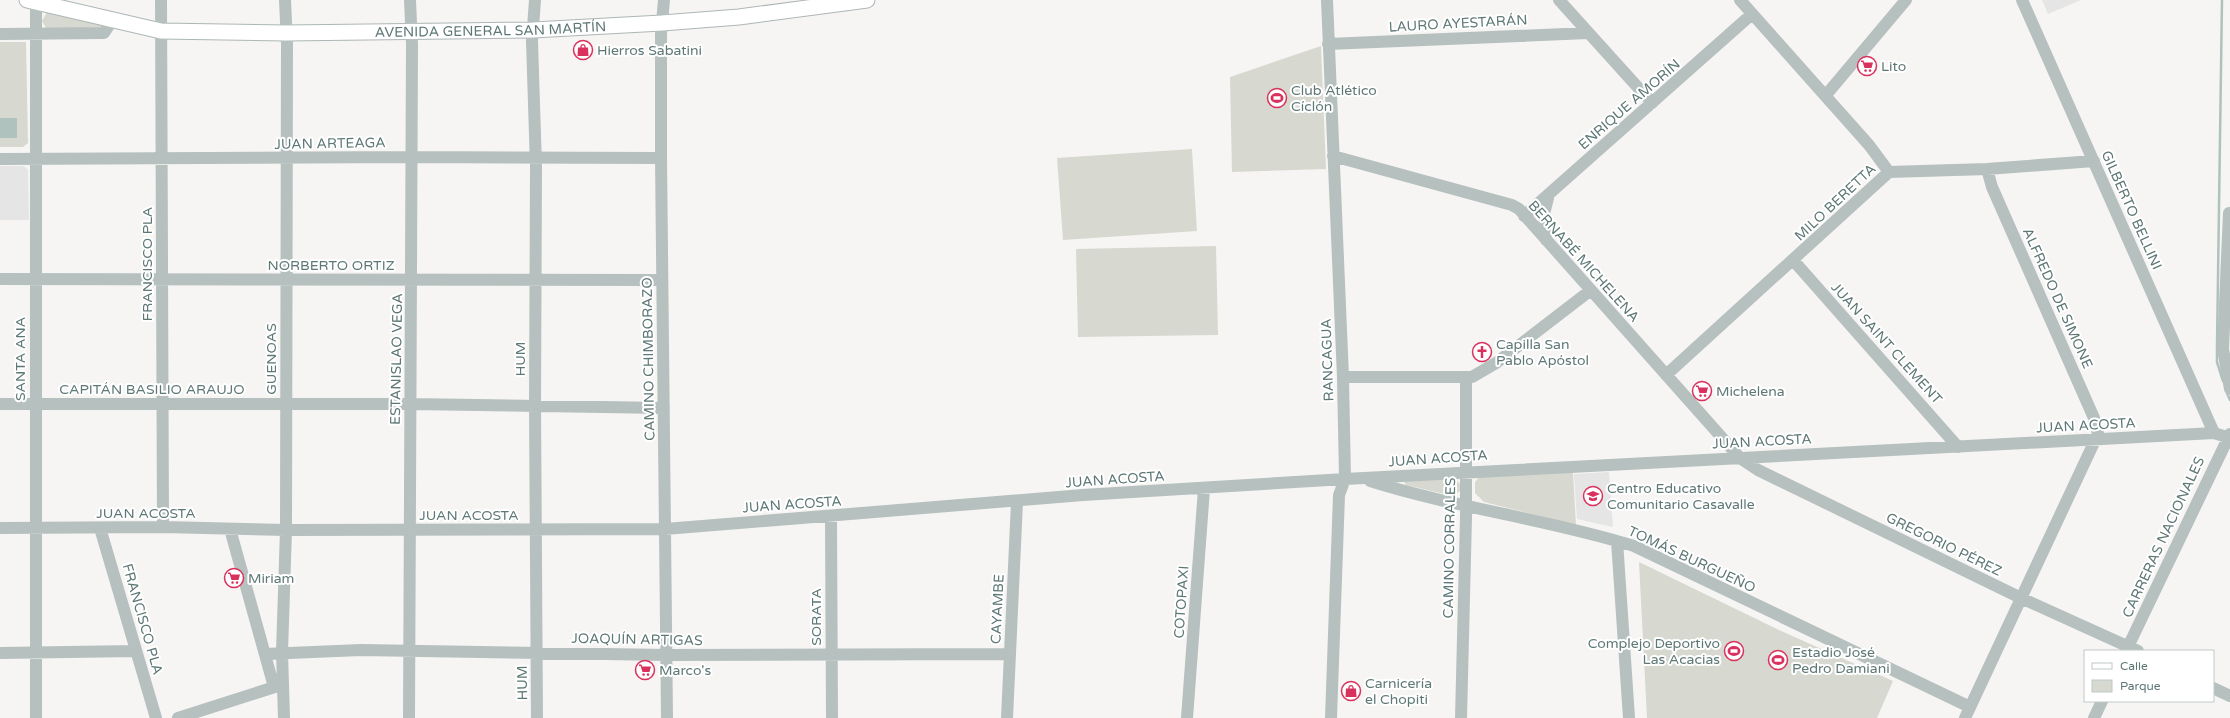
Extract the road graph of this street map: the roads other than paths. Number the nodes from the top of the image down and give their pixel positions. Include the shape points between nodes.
1 (161, 0) edge
2 (285, 0) edge
3 (410, 0) edge
4 (534, 0) edge
5 (664, 0) edge
6 (867, 0) edge
7 (1327, 0) edge
8 (1559, 0) edge
9 (1740, 0) edge
10 (1906, 0) edge
11 (2022, 0) edge
12 (33, 1) edge
13 (1752, 14) junction
14 (112, 21) junction
15 (662, 23) junction
16 (533, 30) junction
17 (161, 31) junction
18 (411, 32) junction
19 (1588, 32) junction
20 (286, 33) junction
21 (0, 34) edge
22 (36, 34) junction
23 (1328, 44) junction
24 (1826, 95) junction
25 (1652, 103) junction
26 (1334, 156) junction
27 (412, 157) junction
28 (0, 158) edge
29 (37, 158) junction
30 (162, 158) junction
31 (535, 158) junction
32 (661, 158) junction
33 (286, 159) junction
34 (2094, 161) junction
35 (1987, 169) junction
36 (1889, 172) junction
37 (1549, 194) junction
38 (2229, 213) dead end
39 (1524, 216) junction
40 (1546, 240) junction
41 (1793, 260) junction
42 (0, 279) edge
43 (36, 279) junction
44 (162, 279) junction
45 (535, 279) junction
46 (286, 280) junction
47 (411, 280) junction
48 (662, 280) junction
49 (1591, 290) junction
50 (1666, 375) junction
51 (1343, 378) junction
52 (1466, 378) junction
53 (2230, 389) edge
54 (0, 404) edge
55 (35, 404) junction
56 (162, 404) junction
57 (286, 404) junction
58 (410, 404) junction
59 (535, 405) junction
60 (664, 408) junction
61 (2214, 433) junction
62 (2229, 436) edge
63 (2096, 440) junction
64 (1958, 447) junction
65 (1740, 458) junction
66 (1466, 471) junction
67 (1362, 478) junction
68 (1345, 479) junction
69 (1204, 489) junction
70 (1017, 502) junction
71 (1466, 507) junction
72 (831, 516) junction
73 (35, 527) junction
74 (163, 527) junction
75 (0, 528) edge
76 (100, 528) junction
77 (230, 529) junction
78 (665, 529) junction
79 (286, 530) junction
80 (409, 530) junction
81 (536, 530) junction
82 (1617, 541) junction
83 (2021, 598) junction
84 (2131, 649) edge
85 (136, 651) junction
86 (409, 651) junction
87 (36, 652) junction
88 (282, 652) junction
89 (536, 652) junction
90 (0, 653) edge
91 (265, 654) junction
92 (1010, 654) junction
93 (667, 655) junction
94 (832, 656) junction
95 (279, 685) junction
96 (2214, 688) edge
97 (2230, 696) edge
98 (2102, 702) edge
99 (1970, 706) junction
100 (36, 718) edge
101 (156, 718) edge
102 (178, 718) edge
103 (284, 718) edge
104 (409, 718) edge
105 (537, 718) edge
106 (667, 718) edge
107 (832, 718) edge
108 (1007, 718) edge
109 (1187, 718) edge
110 (1331, 718) edge
111 (1461, 718) edge
112 (1628, 718) edge
113 (1964, 718) edge
114 (2094, 718) edge

1 - 17 street, FRANCISCO PLA
2 - 20 street, GUENOAS
3 - 18 street, ESTANISLAO VEGA
4 - 16 street, HUM
5 - 15 street, CAMINO CHIMBORAZO
6 - 15 main road, AVENIDA GENERAL SAN MARTÍN via 739,17
7 - 23 street, RANCAGUA
8 - 19 street
9 - 13 street
10 - 24 street
11 - 34 street, GILBERTO BELLINI
12 - 14 main road, AVENIDA GENERAL SAN MARTÍN
12 - 22 street, SANTA ANA
13 - 24 street
13 - 25 street, ENRIQUE AMORÍN
14 - 17 main road, AVENIDA GENERAL SAN MARTÍN
14 - 22 street via 104,33
15 - 16 main road, AVENIDA GENERAL SAN MARTÍN
15 - 32 street, CAMINO CHIMBORAZO
16 - 18 main road, AVENIDA GENERAL SAN MARTÍN
16 - 31 street, HUM
17 - 20 main road, AVENIDA GENERAL SAN MARTÍN
17 - 30 street, FRANCISCO PLA
18 - 20 main road, AVENIDA GENERAL SAN MARTÍN
18 - 27 street, ESTANISLAO VEGA
19 - 23 street, LAURO AYESTARÁN
19 - 25 street
20 - 33 street, GUENOAS
21 - 22 street
22 - 29 street, SANTA ANA
23 - 26 street, RANCAGUA
24 - 36 street via 1869,144
25 - 37 street, ENRIQUE AMORÍN
26 - 39 street, BERNABÉ MICHELENA via 1506,202
26 - 51 street, RANCAGUA
27 - 31 street, JUAN ARTEAGA
27 - 33 street, JUAN ARTEAGA
27 - 47 street, ESTANISLAO VEGA
28 - 29 street, JUAN ARTEAGA
29 - 30 street, JUAN ARTEAGA
29 - 43 street, SANTA ANA
30 - 33 street, JUAN ARTEAGA
30 - 44 street, FRANCISCO PLA
31 - 32 street, JUAN ARTEAGA
31 - 45 street, HUM
32 - 48 street, CAMINO CHIMBORAZO
33 - 46 street, GUENOAS
34 - 35 street, MILO BERETTA
34 - 61 street, GILBERTO BELLINI
35 - 36 street, MILO BERETTA
35 - 63 street, ALFREDO DE SIMONE via 1992,186 2094,418 2098,428
36 - 41 street, MILO BERETTA
37 - 39 street, ENRIQUE AMORÍN
37 - 40 street via 1544,214
38 - 53 street via 2222,349
39 - 40 street, BERNABÉ MICHELENA
40 - 49 street, BERNABÉ MICHELENA
41 - 50 street, MILO BERETTA
41 - 64 street, JUAN SAINT CLEMENT
42 - 43 street, NORBERTO ORTIZ
43 - 44 street, NORBERTO ORTIZ
43 - 55 street, SANTA ANA
44 - 46 street, NORBERTO ORTIZ
44 - 56 street, FRANCISCO PLA
45 - 47 street, NORBERTO ORTIZ
45 - 48 street, NORBERTO ORTIZ
45 - 59 street, HUM
46 - 47 street, NORBERTO ORTIZ
46 - 57 street, GUENOAS
47 - 58 street, ESTANISLAO VEGA
48 - 60 street, CAMINO CHIMBORAZO
49 - 50 street, BERNABÉ MICHELENA
49 - 52 street via 1496,363
50 - 65 street, BERNABÉ MICHELENA
51 - 52 street
51 - 68 street, RANCAGUA
52 - 66 street, CAMINO CORRALES
54 - 55 street, CAPITÁN BASILIO ARAUJO
55 - 56 street, CAPITÁN BASILIO ARAUJO
55 - 73 street, SANTA ANA
56 - 57 street, CAPITÁN BASILIO ARAUJO
56 - 74 street, FRANCISCO PLA
57 - 58 street, CAPITÁN BASILIO ARAUJO
57 - 79 street, GUENOAS
58 - 59 street, CAPITÁN BASILIO ARAUJO
58 - 80 street, ESTANISLAO VEGA
59 - 60 street, CAPITÁN BASILIO ARAUJO
59 - 81 street, HUM
60 - 78 street, CAMINO CHIMBORAZO
61 - 62 street, JUAN ACOSTA
61 - 63 street, JUAN ACOSTA
62 - 84 street, CARRERAS NACIONALES
63 - 64 street, JUAN ACOSTA
63 - 83 street
64 - 65 street, JUAN ACOSTA
65 - 66 street, JUAN ACOSTA
65 - 83 street, GREGORIO PÉREZ via 1758,470
66 - 67 street, JUAN ACOSTA
66 - 71 street, CAMINO CORRALES
67 - 68 street, JUAN ACOSTA
67 - 71 street, TOMÁS BURGUEÑO
68 - 69 street, JUAN ACOSTA
68 - 110 street, RANCAGUA via 1339,495
69 - 70 street, JUAN ACOSTA via 1083,495
69 - 109 street, COTOPAXI
70 - 72 street, JUAN ACOSTA
70 - 92 street, CAYAMBE
71 - 82 street, TOMÁS BURGUEÑO
71 - 111 street, CAMINO CORRALES
72 - 78 street, JUAN ACOSTA
72 - 94 street, SORATA
73 - 75 street, JUAN ACOSTA
73 - 76 street, JUAN ACOSTA
73 - 87 street, SANTA ANA
74 - 76 street, JUAN ACOSTA
74 - 77 street, JUAN ACOSTA
76 - 85 street, FRANCISCO PLA
77 - 79 street, JUAN ACOSTA
77 - 91 street
78 - 81 street, JUAN ACOSTA
78 - 93 street, CAMINO CHIMBORAZO
79 - 80 street, JUAN ACOSTA
79 - 88 street, GUENOAS
80 - 81 street, JUAN ACOSTA
80 - 86 street, ESTANISLAO VEGA
81 - 89 street, HUM
82 - 99 street, TOMÁS BURGUEÑO via 1634,546
82 - 112 street
83 - 84 street, GREGORIO PÉREZ
83 - 99 street
85 - 87 street
85 - 101 street, FRANCISCO PLA
86 - 88 street, JOAQUÍN ARTIGAS
86 - 89 street, JOAQUÍN ARTIGAS
86 - 104 street, ESTANISLAO VEGA
87 - 90 street
87 - 100 street, SANTA ANA
88 - 91 street, JOAQUÍN ARTIGAS
88 - 95 street, GUENOAS
89 - 93 street, JOAQUÍN ARTIGAS
89 - 105 street, HUM
91 - 95 street
92 - 94 street, JOAQUÍN ARTIGAS
92 - 108 street, CAYAMBE
93 - 94 street, JOAQUÍN ARTIGAS
93 - 106 street, CAMINO CHIMBORAZO
94 - 107 street, SORATA
95 - 102 street
95 - 103 street, GUENOAS
96 - 97 street
98 - 114 street
99 - 113 street

